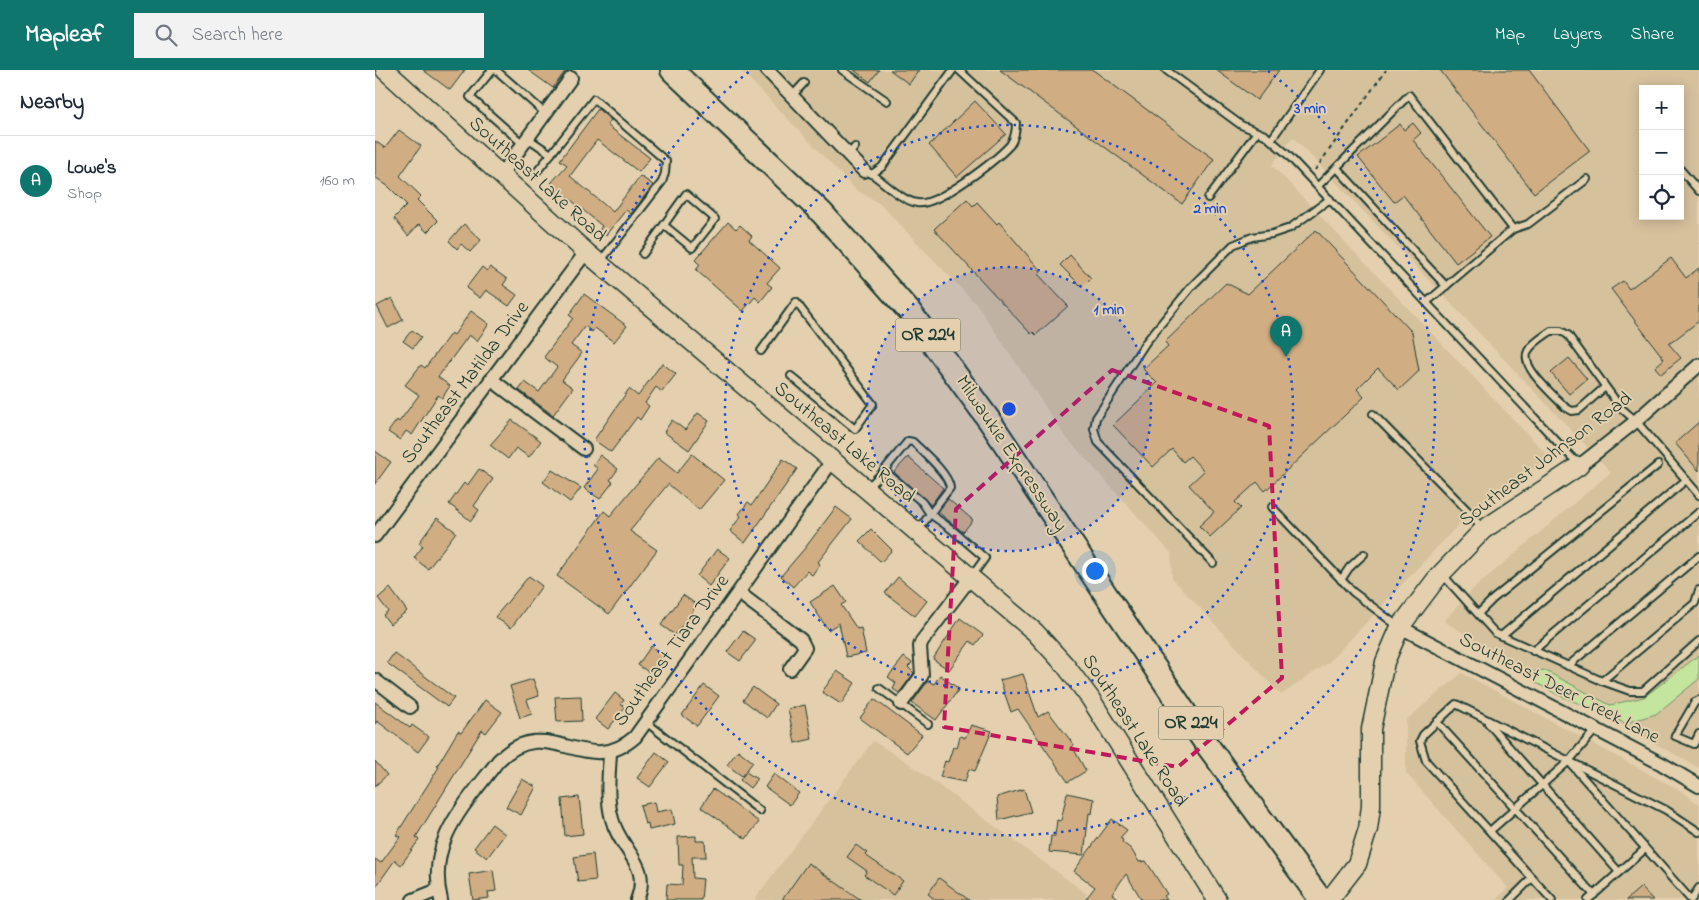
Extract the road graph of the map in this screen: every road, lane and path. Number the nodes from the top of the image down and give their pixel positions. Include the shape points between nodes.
1 (385, 70) edge
2 (492, 70) edge
3 (496, 70) edge
4 (673, 70) edge
5 (767, 70) edge
6 (843, 70) edge
7 (953, 70) edge
8 (959, 70) edge
9 (1166, 70) edge
10 (1320, 70) edge
11 (1387, 70) edge
12 (571, 78) dead end
13 (803, 83) dead end
14 (792, 96) junction
15 (887, 101) dead end
16 (546, 114) junction
17 (1257, 132) junction
18 (1271, 140) junction
19 (527, 142) junction
20 (551, 154) junction
21 (1337, 168) junction
22 (868, 172) junction
23 (535, 174) dead end
24 (1684, 174) edge
25 (500, 176) junction
26 (1310, 177) junction
27 (1587, 179) dead end
28 (1318, 186) junction
29 (1699, 191) edge
30 (1208, 198) dead end
31 (1330, 199) junction
32 (664, 225) junction
33 (1513, 230) junction
34 (643, 254) dead end
35 (592, 258) junction
36 (1446, 286) junction
37 (1427, 302) junction
38 (761, 351) dead end
39 (1699, 365) edge
40 (791, 376) dead end
41 (492, 380) junction
42 (1605, 387) junction
43 (1373, 414) dead end
44 (1636, 421) junction
45 (584, 449) dead end
46 (832, 461) junction
47 (1658, 465) dead end
48 (1579, 466) junction
49 (884, 474) junction
50 (1687, 480) junction
51 (866, 489) junction
52 (1699, 495) edge
53 (1272, 507) dead end
54 (1699, 512) edge
55 (930, 514) junction
56 (1483, 530) junction
57 (917, 532) junction
58 (375, 536) edge
59 (1364, 554) dead end
60 (1698, 560) edge
61 (1213, 563) dead end
62 (1441, 573) junction
63 (971, 577) junction
64 (1341, 580) junction
65 (1699, 590) edge
66 (739, 593) junction
67 (1697, 605) edge
68 (1479, 613) junction
69 (1399, 627) junction
70 (1501, 636) junction
71 (1699, 641) edge
72 (1533, 651) junction
73 (1568, 666) junction
74 (790, 669) dead end
75 (375, 680) edge
76 (1602, 681) junction
77 (879, 688) dead end
78 (1699, 700) edge
79 (901, 704) junction
80 (410, 707) dead end
81 (1485, 720) junction
82 (646, 722) junction
83 (1437, 722) junction
84 (928, 724) dead end
85 (1596, 729) junction
86 (1699, 734) edge
87 (610, 753) junction
88 (1569, 761) junction
89 (1698, 783) edge
90 (1542, 785) junction
91 (1516, 808) junction
92 (760, 811) dead end
93 (1490, 830) junction
94 (1699, 832) edge
95 (1645, 848) junction
96 (1619, 872) junction
97 (1532, 878) junction
98 (1699, 888) edge
99 (440, 895) edge
100 (1591, 898) edge
101 (413, 900) edge
102 (637, 900) edge
103 (1217, 900) edge
104 (1321, 900) edge
105 (1329, 900) edge
106 (1509, 900) edge
107 (1552, 900) edge

1 - 25 street, Southeast Lake Road
2 - 19 lane via 470,97
3 - 16 lane
4 - 104 highway, Milwaukie Expressway / OR 224 via 823,213 910,312 989,420 1209,748
5 - 14 street
6 - 15 lane
7 - 22 lane via 882,167
8 - 22 lane via 1016,123 1016,134 1010,145 930,203 917,203 903,197
9 - 17 lane via 1241,125
10 - 18 lane
11 - 26 path
12 - 16 street
13 - 14 lane
14 - 22 street via 851,151
16 - 19 street
17 - 18 lane
17 - 30 lane
18 - 26 lane
19 - 20 lane
19 - 25 street
20 - 23 lane
20 - 35 lane via 594,99 666,161 662,182
21 - 28 lane
21 - 33 lane via 1409,95
21 - 36 lane
24 - 29 lane
25 - 35 street, Southeast Lake Road
26 - 28 lane
27 - 33 lane via 1528,224
28 - 31 lane
31 - 37 lane
31 - 61 lane via 1290,228 1233,245 1192,286 1146,342 1096,418 1094,429 1098,442
32 - 32 lane via 692,248 715,219 686,194
32 - 34 lane
33 - 36 lane
35 - 41 street, Southeast Matilda Drive
35 - 46 street, Southeast Lake Road
36 - 37 lane
37 - 48 lane via 1567,449
38 - 40 lane via 796,302 873,404 855,428
39 - 44 street, Southeast Johnson Road
41 - 45 street
41 - 58 street, Southeast Matilda Drive
42 - 42 lane via 1568,335 1561,331 1551,331 1528,350 1525,358 1528,367 1572,411 1579,410
42 - 44 lane
43 - 56 lane
44 - 48 street, Southeast Johnson Road
44 - 50 lane
46 - 51 street, Southeast Lake Road
46 - 66 street, Southeast Tiara Drive
47 - 68 lane
48 - 56 street, Southeast Johnson Road
49 - 51 lane
49 - 55 lane via 922,502
49 - 55 lane via 903,444 913,442 950,483 948,492
50 - 52 lane
50 - 70 lane
51 - 57 street, Southeast Lake Road
53 - 64 lane
54 - 72 lane
55 - 57 lane
55 - 63 lane via 985,558
56 - 62 street, Southeast Johnson Road
57 - 63 street, Southeast Lake Road
59 - 64 lane
60 - 73 lane
62 - 68 lane
62 - 69 street, Southeast Johnson Road
63 - 79 street via 922,641 922,676
63 - 103 street, Southeast Lake Road via 1031,628 1065,664 1090,698
64 - 69 lane via 1360,599
65 - 67 lane
66 - 74 street via 801,640 805,648
66 - 82 street, Southeast Tiara Drive
67 - 76 lane
68 - 70 lane
69 - 85 street, Southeast Deer Creek Lane
69 - 105 street, Southeast Johnson Road via 1385,662 1371,729 1368,829 1357,864
70 - 72 lane
71 - 76 lane via 1643,691 1630,691
72 - 73 lane
73 - 76 lane
75 - 80 street
77 - 79 lane
78 - 86 lane via 1675,736 1694,744
79 - 84 lane
81 - 83 lane via 1456,704
81 - 88 lane
81 - 90 lane
82 - 87 street, Southeast Tiara Drive via 624,748
82 - 92 lane
83 - 91 lane
83 - 93 lane via 1420,741 1426,761
85 - 88 lane
85 - 89 street, Southeast Deer Creek Lane
87 - 99 street, Southeast Tiara Drive via 593,753 540,741 522,744 507,752 447,832 438,860
87 - 102 street via 611,817 621,842 639,866 642,878
88 - 90 lane
88 - 94 lane via 1666,810
88 - 95 lane
90 - 91 lane
90 - 96 lane
91 - 93 lane
91 - 100 lane
93 - 97 lane
95 - 96 lane
95 - 98 lane via 1691,900
96 - 100 lane
97 - 106 lane
97 - 107 lane
99 - 101 street

